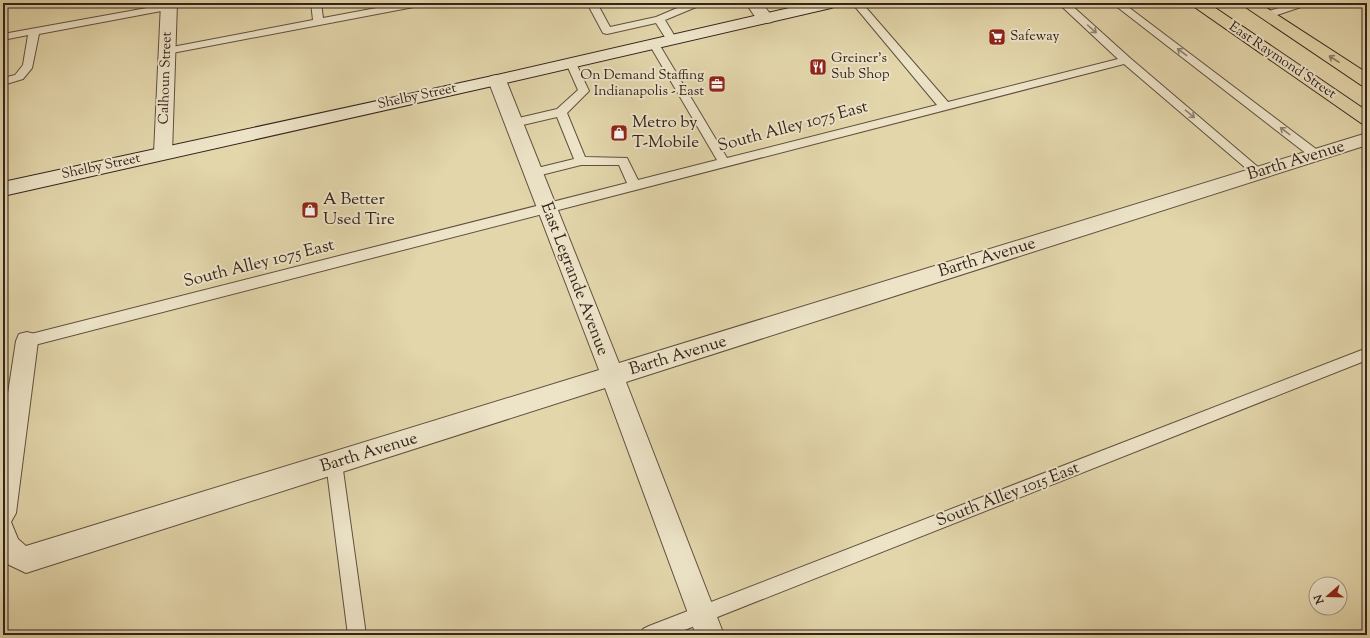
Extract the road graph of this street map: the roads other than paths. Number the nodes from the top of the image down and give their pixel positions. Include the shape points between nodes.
1 (316, 3) edge
2 (419, 3) edge
3 (592, 3) edge
4 (698, 3) edge
5 (754, 3) edge
6 (831, 3) edge
7 (857, 3) edge
8 (1063, 3) edge
9 (1117, 3) edge
10 (1198, 3) edge
11 (1249, 3) edge
12 (1304, 3) edge
13 (169, 5) edge
14 (1267, 15) junction
15 (658, 19) junction
16 (766, 19) junction
17 (318, 22) junction
18 (34, 32) junction
19 (3, 37) edge
20 (672, 40) junction
21 (654, 44) junction
22 (167, 51) junction
23 (1126, 60) junction
24 (571, 63) junction
25 (497, 80) junction
26 (1367, 81) edge
27 (3, 82) edge
28 (944, 105) junction
29 (561, 112) junction
30 (1367, 119) edge
31 (514, 123) junction
32 (1367, 139) edge
33 (163, 153) junction
34 (1316, 155) junction
35 (581, 161) junction
36 (724, 162) junction
37 (533, 173) junction
38 (1259, 173) junction
39 (635, 186) junction
40 (3, 189) edge
41 (547, 208) junction
42 (27, 341) joint
43 (1367, 354) edge
44 (612, 376) junction
45 (334, 464) junction
46 (3, 513) edge
47 (3, 532) edge
48 (702, 614) junction
49 (357, 635) edge
50 (649, 635) edge
51 (710, 635) edge

1 - 17 lane
2 - 17 lane
3 - 15 lane via 607,31
4 - 15 lane
5 - 16 street
6 - 16 street, Shelby Street
7 - 28 lane
8 -> 23 lane
34 -> 9 lane
10 - 30 main road, East Raymond Street
11 - 14 main road, East Raymond Street
12 - 14 lane
13 - 18 lane
13 - 22 street, Calhoun Street
26 -> 14 main road, East Raymond Street
15 - 20 lane
16 - 20 street, Shelby Street
17 - 22 lane
18 - 19 lane
18 - 27 lane via 28,66 20,77
20 - 21 street, Shelby Street
21 - 24 street, Shelby Street
21 - 36 lane
22 - 33 street, Calhoun Street
23 - 28 lane, South Alley 1075 East
23 -> 38 lane
24 - 25 street, Shelby Street
24 - 29 lane via 584,91
25 - 31 street, East Legrande Avenue
25 - 33 street, Shelby Street
28 - 36 lane, South Alley 1075 East
29 - 31 lane
29 - 35 lane
31 - 37 street, East Legrande Avenue
32 - 34 street, Barth Avenue
33 - 40 street, Shelby Street
34 - 38 street, Barth Avenue
35 - 37 lane
35 - 39 lane via 623,161
36 - 39 lane, South Alley 1075 East
37 - 41 street, East Legrande Avenue
38 - 44 street, Barth Avenue
39 - 41 lane, South Alley 1075 East
41 - 42 lane, South Alley 1075 East
41 - 44 street, East Legrande Avenue
42 - 46 street
43 - 48 lane, South Alley 1015 East
44 - 45 street, Barth Avenue
44 - 48 street, East Legrande Avenue
45 - 47 street, Barth Avenue via 26,560 13,555 5,542
45 - 49 lane
48 - 50 lane, South Alley 1015 East
48 - 51 street, East Legrande Avenue

